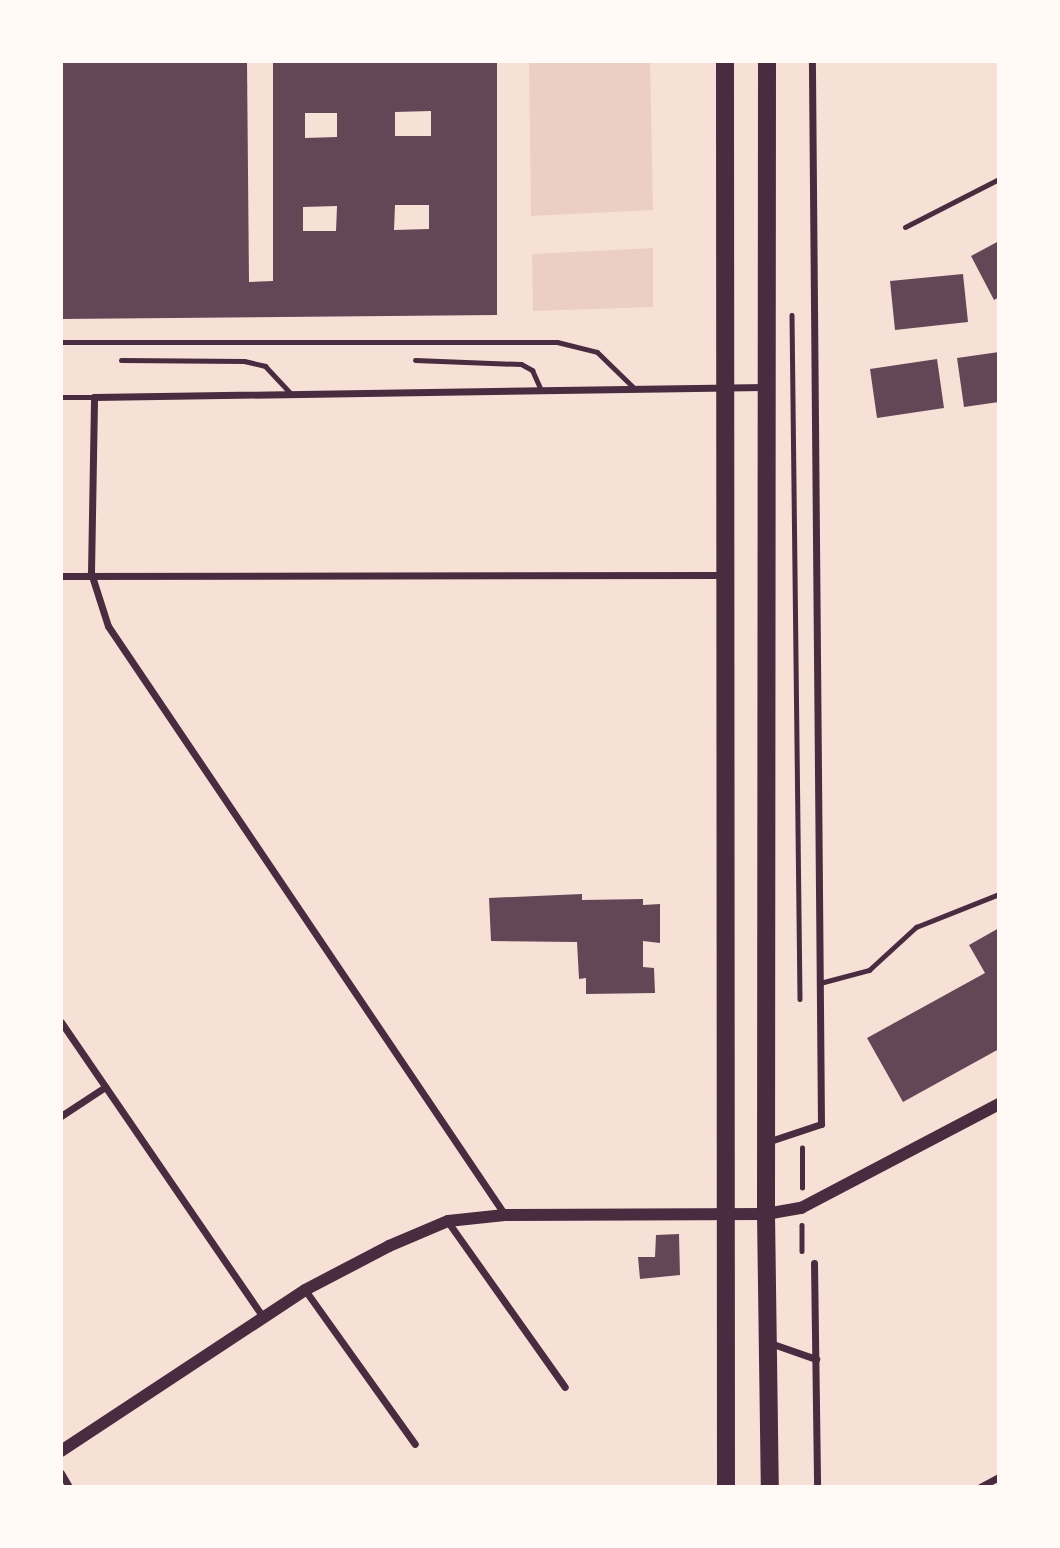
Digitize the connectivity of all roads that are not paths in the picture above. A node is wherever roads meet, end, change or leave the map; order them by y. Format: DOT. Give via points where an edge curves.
graph roads {
  1 [pos="725,61"];
  2 [pos="767,61"];
  3 [pos="803,61"];
  4 [pos="812,63"];
  5 [pos="999,179"];
  6 [pos="905,227"];
  7 [pos="61,342"];
  8 [pos="121,360"];
  9 [pos="415,360"];
  10 [pos="726,387"];
  11 [pos="767,387"];
  12 [pos="635,389"];
  13 [pos="541,390"];
  14 [pos="290,393"];
  15 [pos="61,397"];
  16 [pos="94,397"];
  17 [pos="91,573"];
  18 [pos="728,575"];
  19 [pos="61,576"];
  20 [pos="999,894"];
  21 [pos="820,983"];
  22 [pos="61,1022"];
  23 [pos="106,1087"];
  24 [pos="999,1104"];
  25 [pos="61,1116"];
  26 [pos="767,1142"];
  27 [pos="726,1213"];
  28 [pos="766,1214"];
  29 [pos="505,1215"];
  30 [pos="448,1222"];
  31 [pos="814,1263"];
  32 [pos="305,1290"];
  33 [pos="262,1317"];
  34 [pos="769,1342"];
  35 [pos="816,1359"];
  36 [pos="565,1387"];
  37 [pos="415,1444"];
  38 [pos="61,1451"];
  39 [pos="61,1473"];
  40 [pos="999,1477"];
  41 [pos="69,1487"];
  42 [pos="726,1487"];
  43 [pos="770,1487"];
  44 [pos="817,1487"];
  45 [pos="980,1487"];
  1 -- 10 [label="main road"];
  2 -- 11 [label="main road"];
  3 -- 4 [label="street"];
  4 -- 21 [label="street"];
  5 -- 6 [label="lane"];
  7 -- 12 [label="lane" via="556,342 597,352"];
  8 -- 14 [label="lane" via="244,361 265,366"];
  9 -- 13 [label="lane" via="521,363 532,370"];
  10 -- 11 [label="street"];
  10 -- 12 [label="street"];
  10 -- 18 [label="main road"];
  11 -- 26 [label="main road"];
  12 -- 13 [label="street"];
  13 -- 14 [label="street"];
  14 -- 16 [label="street"];
  15 -- 16 [label="lane"];
  16 -- 17 [label="street"];
  17 -- 18 [label="street"];
  17 -- 19 [label="street"];
  17 -- 29 [label="street" via="108,626"];
  18 -- 27 [label="main road"];
  20 -- 21 [label="lane" via="916,927 869,970"];
  21 -- 26 [label="street" via="821,1124"];
  22 -- 23 [label="street"];
  23 -- 25 [label="street"];
  23 -- 33 [label="street"];
  24 -- 28 [label="street" via="802,1208"];
  26 -- 28 [label="main road"];
  27 -- 28 [label="street"];
  27 -- 29 [label="street"];
  27 -- 42 [label="main road"];
  28 -- 34 [label="main road"];
  29 -- 30 [label="street"];
  30 -- 32 [label="street" via="389,1246"];
  30 -- 36 [label="street"];
  31 -- 35 [label="street"];
  32 -- 33 [label="street"];
  32 -- 37 [label="street"];
  33 -- 38 [label="street"];
  34 -- 35 [label="street"];
  34 -- 43 [label="main road"];
  35 -- 44 [label="street"];
  39 -- 41 [label="street"];
  40 -- 45 [label="street"];
}
